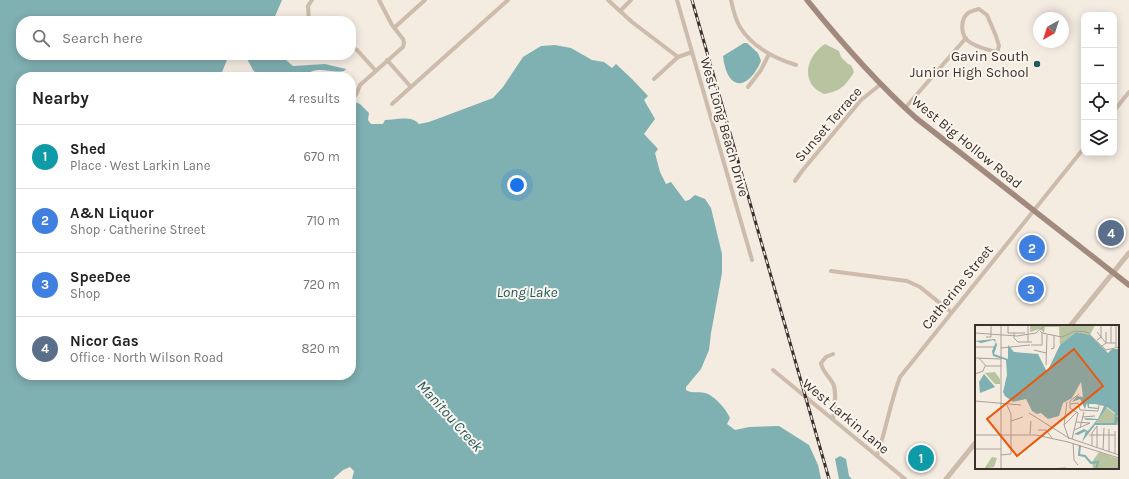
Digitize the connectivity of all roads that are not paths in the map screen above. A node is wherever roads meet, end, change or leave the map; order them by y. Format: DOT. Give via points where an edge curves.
graph roads {
  1 [pos="312,0"];
  2 [pos="379,0"];
  3 [pos="425,0"];
  4 [pos="508,0"];
  5 [pos="608,0"];
  6 [pos="630,0"];
  7 [pos="677,0"];
  8 [pos="731,0"];
  9 [pos="807,0"];
  10 [pos="620,11"];
  11 [pos="309,16"];
  12 [pos="395,28"];
  13 [pos="966,38"];
  14 [pos="356,50"];
  15 [pos="692,52"];
  16 [pos="769,54"];
  17 [pos="678,58"];
  18 [pos="388,60"];
  19 [pos="796,65"];
  20 [pos="376,71"];
  21 [pos="654,79"];
  22 [pos="881,84"];
  23 [pos="411,87"];
  24 [pos="748,87"];
  25 [pos="1129,92"];
  26 [pos="356,95"];
  27 [pos="392,104"];
  28 [pos="1117,107"];
  29 [pos="905,108"];
  30 [pos="1081,152"];
  31 [pos="795,181"];
  32 [pos="1033,210"];
  33 [pos="1129,253"];
  34 [pos="752,260"];
  35 [pos="831,271"];
  36 [pos="1113,273"];
  37 [pos="1129,285"];
  38 [pos="951,312"];
  39 [pos="1071,325"];
  40 [pos="833,354"];
  41 [pos="773,370"];
  42 [pos="832,419"];
  43 [pos="975,443"];
  44 [pos="877,456"];
  45 [pos="905,479"];
  46 [pos="946,479"];
  1 -- 11 [label="street" via="308,6"];
  2 -- 12 [label="street"];
  3 -- 12 [label="street"];
  4 -- 23 [label="street"];
  5 -- 10 [label="street"];
  6 -- 10 [label="street"];
  7 -- 15 [label="street, West Long Beach Drive"];
  8 -- 16 [label="street" via="735,17 742,30"];
  9 -- 22 [label="main road, West Big Hollow Road" via="842,43"];
  10 -- 17 [label="street"];
  12 -- 18 [label="street" via="404,43 403,47"];
  13 -- 13 [label="street" via="962,28 964,20 968,14 979,9 987,16 996,36 999,46 997,52 983,48"];
  13 -- 29 [label="street"];
  14 -- 20 [label="street"];
  15 -- 17 [label="street"];
  15 -- 34 [label="street, West Long Beach Drive"];
  16 -- 19 [label="street"];
  16 -- 24 [label="street"];
  17 -- 21 [label="street"];
  18 -- 20 [label="street"];
  18 -- 23 [label="street"];
  20 -- 26 [label="street" via="360,85"];
  22 -- 29 [label="main road, West Big Hollow Road"];
  22 -- 31 [label="street, Sunset Terrace" via="861,100"];
  23 -- 27 [label="street"];
  25 -- 28 [label="street"];
  29 -- 32 [label="main road, West Big Hollow Road"];
  30 -- 32 [label="street, Catherine Street"];
  32 -- 36 [label="main road, West Big Hollow Road"];
  32 -- 38 [label="street, Catherine Street"];
  33 -- 36 [label="street"];
  35 -- 38 [label="street" via="907,281 920,287"];
  36 -- 37 [label="main road, West Big Hollow Road"];
  36 -- 39 [label="street"];
  38 -- 44 [label="street, Catherine Street" via="900,377"];
  40 -- 42 [label="street" via="821,363 835,389"];
  41 -- 42 [label="street, West Larkin Lane"];
  42 -- 44 [label="street, West Larkin Lane"];
  43 -- 46 [label="street"];
  44 -- 45 [label="street, West Larkin Lane"];
}
